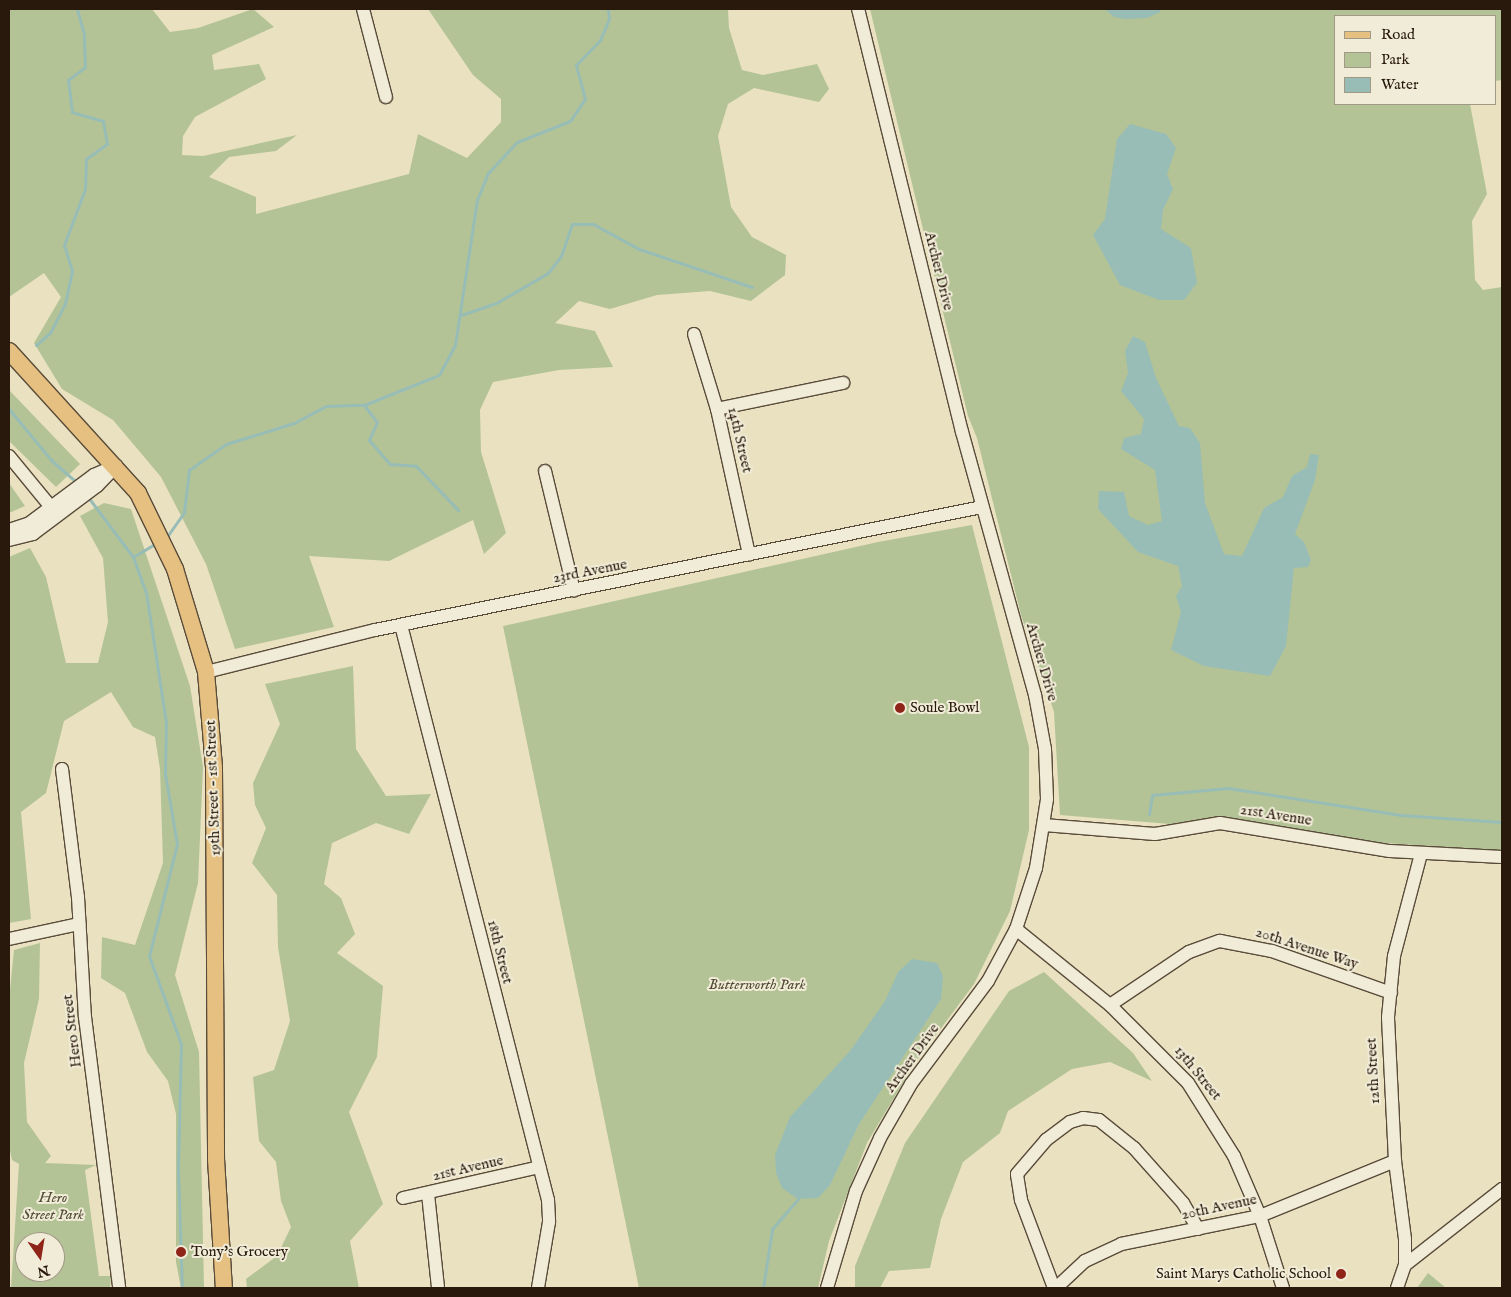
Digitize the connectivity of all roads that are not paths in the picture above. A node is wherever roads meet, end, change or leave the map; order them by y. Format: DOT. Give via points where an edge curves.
graph roads {
  1 [pos="363,9"];
  2 [pos="858,9"];
  3 [pos="386,97"];
  4 [pos="694,334"];
  5 [pos="9,351"];
  6 [pos="843,383"];
  7 [pos="717,409"];
  8 [pos="9,456"];
  9 [pos="116,466"];
  10 [pos="545,471"];
  11 [pos="982,507"];
  12 [pos="54,511"];
  13 [pos="9,530"];
  14 [pos="9,540"];
  15 [pos="749,555"];
  16 [pos="574,591"];
  17 [pos="401,625"];
  18 [pos="206,672"];
  19 [pos="62,769"];
  20 [pos="1044,825"];
  21 [pos="1421,854"];
  22 [pos="1502,856"];
  23 [pos="79,924"];
  24 [pos="1016,929"];
  25 [pos="9,939"];
  26 [pos="1391,993"];
  27 [pos="1110,1005"];
  28 [pos="1395,1161"];
  29 [pos="540,1167"];
  30 [pos="1502,1189"];
  31 [pos="428,1194"];
  32 [pos="403,1198"];
  33 [pos="1260,1216"];
  34 [pos="1198,1229"];
  35 [pos="1405,1265"];
  36 [pos="119,1288"];
  37 [pos="224,1288"];
  38 [pos="438,1288"];
  39 [pos="538,1288"];
  40 [pos="827,1288"];
  41 [pos="1055,1288"];
  42 [pos="1283,1288"];
  43 [pos="1397,1288"];
  1 -- 3 [label="street"];
  2 -- 11 [label="street, Archer Drive"];
  4 -- 7 [label="street, 14th Street"];
  5 -- 9 [label="main road, 19th Street - 1st Street"];
  6 -- 7 [label="street"];
  7 -- 15 [label="street, 14th Street"];
  8 -- 12 [label="street"];
  9 -- 12 [label="street"];
  9 -- 18 [label="main road, 19th Street - 1st Street" via="138,493 162,540"];
  10 -- 16 [label="street"];
  11 -- 15 [label="street, 23rd Avenue"];
  11 -- 20 [label="street, Archer Drive" via="1041,722 1047,778"];
  12 -- 13 [label="street"];
  12 -- 14 [label="street" via="33,534"];
  15 -- 16 [label="street, 23rd Avenue"];
  16 -- 17 [label="street, 23rd Avenue"];
  17 -- 18 [label="street, 23rd Avenue"];
  17 -- 29 [label="street, 18th Street"];
  18 -- 37 [label="main road, 19th Street - 1st Street" via="214,768 216,1159"];
  19 -- 23 [label="street, Hero Street"];
  20 -- 21 [label="street, 21st Avenue" via="1155,834 1220,823"];
  20 -- 24 [label="street, Archer Drive" via="1028,899"];
  21 -- 22 [label="street, 21st Avenue"];
  21 -- 26 [label="street, 12th Street" via="1394,956"];
  23 -- 25 [label="street"];
  23 -- 36 [label="street, Hero Street" via="85,1017"];
  24 -- 27 [label="street, 13th Street"];
  24 -- 40 [label="street, Archer Drive" via="988,981 911,1084 880,1138 841,1234"];
  26 -- 27 [label="street, 20th Avenue Way" via="1272,951 1220,941 1189,952"];
  26 -- 28 [label="street, 12th Street" via="1387,1050"];
  27 -- 33 [label="street, 13th Street" via="1168,1060 1208,1111"];
  28 -- 33 [label="street, 20th Avenue"];
  28 -- 35 [label="street, 12th Street"];
  29 -- 31 [label="street, 21st Avenue"];
  29 -- 39 [label="street, 18th Street" via="549,1214"];
  30 -- 35 [label="street"];
  31 -- 32 [label="street, 21st Avenue"];
  31 -- 38 [label="street"];
  33 -- 34 [label="street, 20th Avenue"];
  33 -- 42 [label="street, 13th Street"];
  34 -- 41 [label="street, 20th Avenue" via="1121,1244 1070,1272"];
  34 -- 41 [label="street" via="1183,1203 1134,1148 1099,1120 1089,1117 1070,1122 1046,1140 1017,1174 1021,1200"];
  35 -- 43 [label="street, 12th Street"];
}
